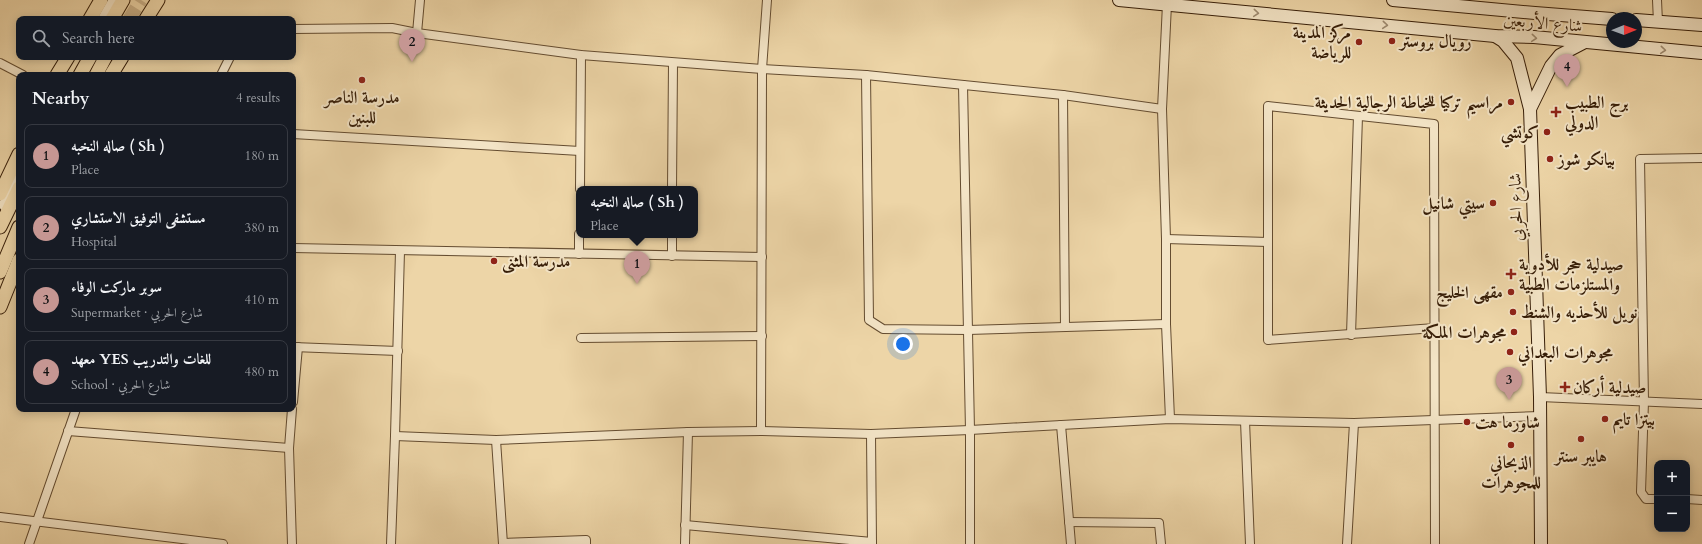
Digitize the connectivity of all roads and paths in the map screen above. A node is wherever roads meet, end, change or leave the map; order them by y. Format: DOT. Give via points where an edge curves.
graph roads {
  1 [pos="101,0"];
  2 [pos="115,0"];
  3 [pos="123,0"];
  4 [pos="158,0"];
  5 [pos="420,0"];
  6 [pos="766,0"];
  7 [pos="1119,0"];
  8 [pos="1393,0"];
  9 [pos="1657,0"];
  10 [pos="1167,4"];
  11 [pos="92,16"];
  12 [pos="106,16"];
  13 [pos="114,16"];
  14 [pos="148,16"];
  15 [pos="1606,19"];
  16 [pos="1642,21"];
  17 [pos="1658,22"];
  18 [pos="1702,25"];
  19 [pos="296,28"];
  20 [pos="416,33"];
  21 [pos="1495,36"];
  22 [pos="1583,43"];
  23 [pos="1702,53"];
  24 [pos="581,55"];
  25 [pos="66,60"];
  26 [pos="81,60"];
  27 [pos="88,60"];
  28 [pos="104,60"];
  29 [pos="120,60"];
  30 [pos="228,60"];
  31 [pos="0,63"];
  32 [pos="674,63"];
  33 [pos="762,69"];
  34 [pos="17,72"];
  35 [pos="59,72"];
  36 [pos="75,72"];
  37 [pos="82,72"];
  38 [pos="98,72"];
  39 [pos="113,72"];
  40 [pos="222,72"];
  41 [pos="866,75"];
  42 [pos="963,85"];
  43 [pos="1063,95"];
  44 [pos="1162,109"];
  45 [pos="1530,109"];
  46 [pos="1358,116"];
  47 [pos="296,134"];
  48 [pos="580,151"];
  49 [pos="1702,158"];
  50 [pos="16,160"];
  51 [pos="16,179"];
  52 [pos="580,186"];
  53 [pos="672,186"];
  54 [pos="0,194"];
  55 [pos="16,194"];
  56 [pos="0,222"];
  57 [pos="0,227"];
  58 [pos="16,234"];
  59 [pos="579,238"];
  60 [pos="672,238"];
  61 [pos="1166,239"];
  62 [pos="1268,242"];
  63 [pos="296,248"];
  64 [pos="400,251"];
  65 [pos="579,254"];
  66 [pos="672,256"];
  67 [pos="762,257"];
  68 [pos="16,267"];
  69 [pos="0,272"];
  70 [pos="0,307"];
  71 [pos="1166,324"];
  72 [pos="1065,327"];
  73 [pos="1435,328"];
  74 [pos="968,330"];
  75 [pos="1351,334"];
  76 [pos="762,336"];
  77 [pos="582,338"];
  78 [pos="296,347"];
  79 [pos="398,351"];
  80 [pos="1540,396"];
  81 [pos="1644,401"];
  82 [pos="1702,404"];
  83 [pos="75,412"];
  84 [pos="292,412"];
  85 [pos="1540,416"];
  86 [pos="1170,419"];
  87 [pos="1435,420"];
  88 [pos="1245,421"];
  89 [pos="1354,423"];
  90 [pos="1061,425"];
  91 [pos="970,430"];
  92 [pos="68,431"];
  93 [pos="761,431"];
  94 [pos="688,432"];
  95 [pos="871,434"];
  96 [pos="396,436"];
  97 [pos="496,440"];
  98 [pos="289,448"];
  99 [pos="1654,499"];
  100 [pos="1690,500"];
  101 [pos="1702,500"];
  102 [pos="0,517"];
  103 [pos="1069,522"];
  104 [pos="38,523"];
  105 [pos="685,525"];
  106 [pos="503,543"];
  107 [pos="872,543"];
  108 [pos="30,544"];
  109 [pos="222,544"];
  110 [pos="292,544"];
  111 [pos="390,544"];
  112 [pos="586,544"];
  113 [pos="685,544"];
  114 [pos="970,544"];
  115 [pos="1070,544"];
  116 [pos="1161,544"];
  117 [pos="1250,544"];
  118 [pos="1347,544"];
  119 [pos="1435,544"];
  120 [pos="1541,544"];
  1 -- 11 [label="main road"];
  2 -- 12 [label="main road"];
  3 -- 13 [label="main road"];
  4 -- 14 [label="main road"];
  5 -- 20 [label="street"];
  6 -- 33 [label="street"];
  7 -- 10 [label="main road, شارع الأربعين"];
  8 -- 15 [label="main road, شارع الأربعين"];
  9 -- 17 [label="street"];
  10 -- 21 [label="main road, شارع الأربعين, one-way"];
  10 -- 44 [label="street"];
  16 -- 17 [label="main road"];
  17 -- 18 [label="main road"];
  19 -- 20 [label="street" via="392,28"];
  20 -- 24 [label="street"];
  21 -- 22 [label="main road, شارع الأربعين, one-way" via="1534,37"];
  21 -- 45 [label="main road, شارع الحربي" via="1503,41 1517,58"];
  22 -- 23 [label="main road, شارع الأربعين, one-way"];
  22 -- 45 [label="main road" via="1560,55 1551,66"];
  24 -- 32 [label="street"];
  24 -- 48 [label="street"];
  25 -- 35 [label="main road"];
  26 -- 36 [label="main road"];
  27 -- 37 [label="main road"];
  28 -- 38 [label="main road"];
  29 -- 39 [label="main road"];
  30 -- 40 [label="street"];
  31 -- 34 [label="street"];
  32 -- 33 [label="street"];
  32 -- 53 [label="street"];
  33 -- 41 [label="street"];
  33 -- 67 [label="street"];
  41 -- 42 [label="street"];
  41 -- 74 [label="street" via="869,320 883,329"];
  42 -- 43 [label="street"];
  42 -- 74 [label="street"];
  43 -- 44 [label="street"];
  43 -- 72 [label="street"];
  44 -- 61 [label="street"];
  45 -- 80 [label="main road, شارع الحربي"];
  46 -- 62 [label="street" via="1268,106"];
  46 -- 73 [label="street" via="1434,124"];
  46 -- 75 [label="street"];
  47 -- 48 [label="street"];
  48 -- 52 [label="street"];
  49 -- 81 [label="street" via="1640,159"];
  50 -- 54 [label="main road"];
  51 -- 56 [label="main road"];
  55 -- 57 [label="main road"];
  58 -- 69 [label="main road"];
  59 -- 65 [label="street"];
  60 -- 66 [label="street"];
  61 -- 62 [label="street"];
  61 -- 71 [label="street"];
  62 -- 75 [label="street" via="1268,340"];
  63 -- 64 [label="street"];
  64 -- 65 [label="street"];
  64 -- 79 [label="street"];
  65 -- 66 [label="street"];
  66 -- 67 [label="street"];
  67 -- 76 [label="street"];
  68 -- 70 [label="main road"];
  71 -- 72 [label="street"];
  71 -- 86 [label="street"];
  72 -- 74 [label="street"];
  73 -- 75 [label="street"];
  73 -- 87 [label="street"];
  74 -- 91 [label="street"];
  76 -- 77 [label="street"];
  76 -- 93 [label="street"];
  78 -- 79 [label="street"];
  79 -- 96 [label="street"];
  80 -- 81 [label="street"];
  80 -- 85 [label="main road, شارع الحربي"];
  81 -- 82 [label="street"];
  81 -- 99 [label="street" via="1642,492 1646,499"];
  83 -- 92 [label="street"];
  84 -- 98 [label="street"];
  85 -- 87 [label="street"];
  85 -- 120 [label="main road, شارع الحربي"];
  86 -- 88 [label="street"];
  86 -- 90 [label="street"];
  87 -- 89 [label="street"];
  87 -- 119 [label="street"];
  88 -- 89 [label="street"];
  88 -- 117 [label="street"];
  89 -- 118 [label="street"];
  90 -- 91 [label="street"];
  90 -- 103 [label="street"];
  91 -- 95 [label="street"];
  91 -- 114 [label="street"];
  92 -- 98 [label="street"];
  92 -- 104 [label="street"];
  93 -- 94 [label="street"];
  93 -- 95 [label="street"];
  94 -- 97 [label="street"];
  94 -- 105 [label="street"];
  95 -- 107 [label="street"];
  96 -- 97 [label="street"];
  96 -- 111 [label="street"];
  97 -- 106 [label="street"];
  98 -- 110 [label="street"];
  100 -- 101 [label="street"];
  102 -- 104 [label="street"];
  103 -- 115 [label="street"];
  103 -- 116 [label="street" via="1159,523"];
  104 -- 108 [label="street"];
  104 -- 109 [label="street"];
  105 -- 107 [label="street"];
  105 -- 113 [label="street"];
  106 -- 112 [label="street" via="586,540"];
}
